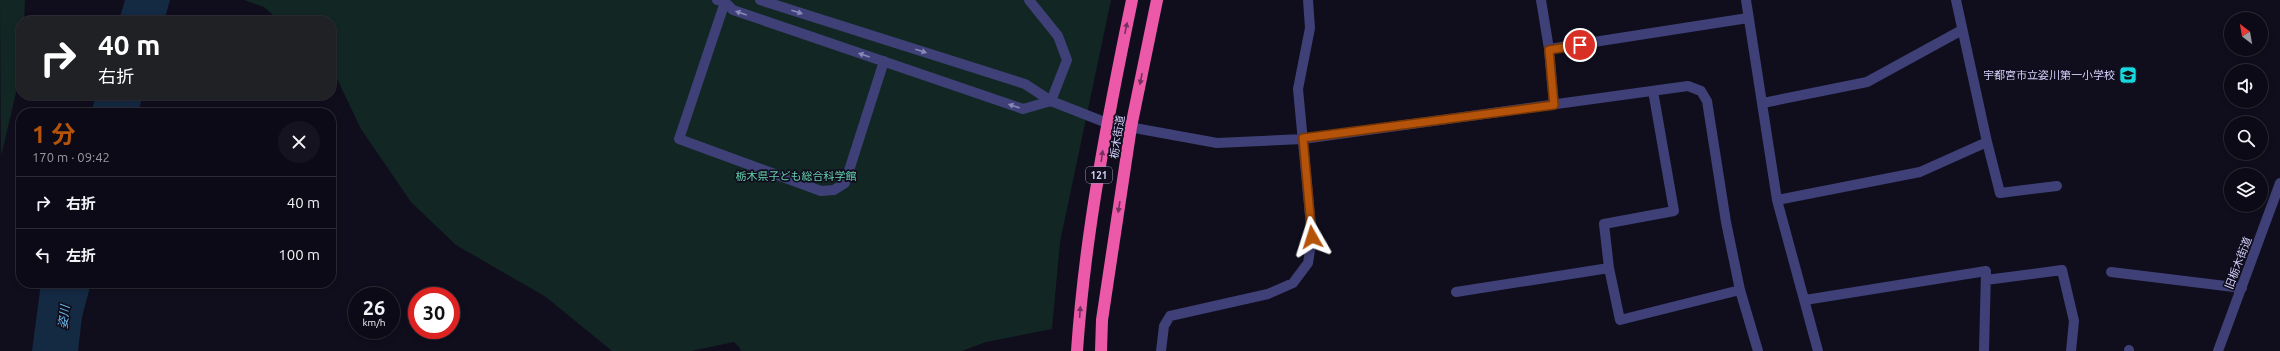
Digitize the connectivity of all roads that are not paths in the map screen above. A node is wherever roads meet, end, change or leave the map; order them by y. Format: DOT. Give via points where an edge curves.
graph roads {
  1 [pos="760,0"];
  2 [pos="1029,0"];
  3 [pos="1132,0"];
  4 [pos="1157,0"];
  5 [pos="1308,0"];
  6 [pos="1541,0"];
  7 [pos="1746,0"];
  8 [pos="1956,0"];
  9 [pos="721,1"];
  10 [pos="1748,18"];
  11 [pos="1962,30"];
  12 [pos="1549,50"];
  13 [pos="884,61"];
  14 [pos="1653,91"];
  15 [pos="1051,101"];
  16 [pos="1763,103"];
  17 [pos="1554,105"];
  18 [pos="1107,122"];
  19 [pos="1131,127"];
  20 [pos="1303,138"];
  21 [pos="1987,142"];
  22 [pos="2280,183"];
  23 [pos="2057,186"];
  24 [pos="1777,200"];
  25 [pos="1609,268"];
  26 [pos="2111,272"];
  27 [pos="1986,280"];
  28 [pos="2242,288"];
  29 [pos="1740,290"];
  30 [pos="1456,292"];
  31 [pos="1804,300"];
  32 [pos="1077,351"];
  33 [pos="1101,351"];
  34 [pos="1160,351"];
  35 [pos="1758,351"];
  36 [pos="1818,351"];
  37 [pos="1984,351"];
  38 [pos="2071,351"];
  39 [pos="2218,351"];
  1 -- 15 [label="street, one-way" via="1025,84"];
  2 -- 15 [label="street" via="1058,36 1067,60"];
  18 -- 3 [label="highway, 栃木街道 / 121, one-way"];
  4 -- 19 [label="highway, 栃木街道 / 121, one-way"];
  5 -- 20 [label="street" via="1310,28 1298,89"];
  6 -- 12 [label="street"];
  7 -- 10 [label="street"];
  8 -- 11 [label="street"];
  13 -- 9 [label="street, one-way" via="733,10"];
  9 -- 13 [label="street" via="678,139 821,191 834,190 845,183"];
  10 -- 12 [label="street"];
  10 -- 16 [label="street"];
  11 -- 16 [label="street" via="1867,82"];
  11 -- 21 [label="street"];
  12 -- 17 [label="street"];
  15 -- 13 [label="street, one-way" via="1023,109"];
  14 -- 17 [label="street"];
  14 -- 25 [label="street" via="1674,211 1604,224"];
  14 -- 29 [label="street" via="1688,86 1701,91 1708,101 1726,222"];
  15 -- 18 [label="street"];
  16 -- 24 [label="street"];
  17 -- 20 [label="street"];
  18 -- 19 [label="street"];
  32 -- 18 [label="highway, 栃木街道 / 121, one-way" via="1080,305"];
  19 -- 20 [label="street" via="1217,143"];
  19 -- 33 [label="highway, 栃木街道 / 121, one-way" via="1102,320"];
  20 -- 34 [label="street" via="1312,237 1308,263 1293,283 1268,294 1170,316 1164,326"];
  21 -- 23 [label="street" via="2000,193"];
  21 -- 24 [label="street" via="1920,172"];
  22 -- 28 [label="street, 旧栃木街道"];
  24 -- 31 [label="street"];
  25 -- 29 [label="street" via="1620,320"];
  25 -- 30 [label="street"];
  26 -- 28 [label="street"];
  27 -- 31 [label="street" via="1986,271"];
  27 -- 37 [label="street"];
  27 -- 38 [label="street" via="2062,270 2074,321"];
  28 -- 39 [label="street, 旧栃木街道"];
  29 -- 35 [label="street"];
  31 -- 36 [label="street"];
}
